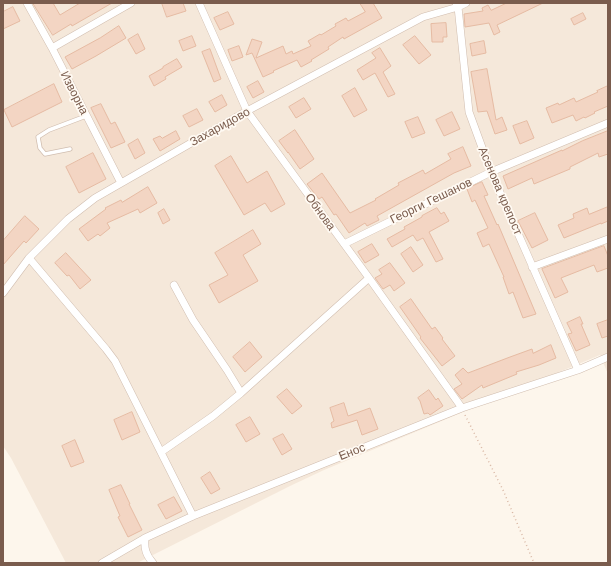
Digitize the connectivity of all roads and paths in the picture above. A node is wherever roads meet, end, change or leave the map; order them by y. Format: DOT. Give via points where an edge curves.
graph roads {
  1 [pos="27,3"];
  2 [pos="131,3"];
  3 [pos="199,3"];
  4 [pos="466,3"];
  5 [pos="457,5"];
  6 [pos="52,48"];
  7 [pos="247,111"];
  8 [pos="86,116"];
  9 [pos="608,123"];
  10 [pos="70,149"];
  11 [pos="490,172"];
  12 [pos="121,183"];
  13 [pos="608,239"];
  14 [pos="344,244"];
  15 [pos="29,258"];
  16 [pos="532,267"];
  17 [pos="369,278"];
  18 [pos="174,285"];
  19 [pos="3,293"];
  20 [pos="608,357"];
  21 [pos="578,370"];
  22 [pos="241,393"];
  23 [pos="462,408"];
  24 [pos="161,452"];
  25 [pos="193,516"];
  26 [pos="145,538"];
  27 [pos="102,563"];
  28 [pos="153,563"];
  29 [pos="534,563"];
  1 -- 6 [label="street, Изворна"];
  2 -- 6 [label="street"];
  3 -- 7 [label="street, Обнова"];
  4 -- 5 [label="street, Захаридово"];
  5 -- 7 [label="street, Захаридово" via="423,17"];
  5 -- 11 [label="street, Асенова крепост" via="469,112"];
  6 -- 8 [label="street, Изворна"];
  7 -- 12 [label="street, Захаридово"];
  7 -- 14 [label="street, Обнова"];
  8 -- 10 [label="lane" via="49,130 38,137 40,148 45,154"];
  8 -- 12 [label="street, Изворна"];
  9 -- 11 [label="street, Георги Гешанов"];
  11 -- 14 [label="street, Георги Гешанов"];
  11 -- 16 [label="street, Асенова крепост"];
  12 -- 15 [label="street, Захаридово" via="95,198 68,219"];
  13 -- 16 [label="street"];
  14 -- 17 [label="street, Обнова"];
  15 -- 19 [label="street, Захаридово"];
  15 -- 24 [label="street" via="106,349"];
  16 -- 21 [label="street, Асенова крепост"];
  17 -- 22 [label="street"];
  17 -- 23 [label="street, Обнова"];
  18 -- 22 [label="street" via="193,320"];
  20 -- 21 [label="street, Енос"];
  21 -- 23 [label="street, Енос"];
  22 -- 24 [label="street"];
  23 -- 25 [label="street, Енос"];
  23 -- 29 [label="path" via="503,490"];
  24 -- 25 [label="street"];
  25 -- 26 [label="street, Енос"];
  26 -- 27 [label="street, Енос"];
  26 -- 28 [label="street" via="146,554"];
}
